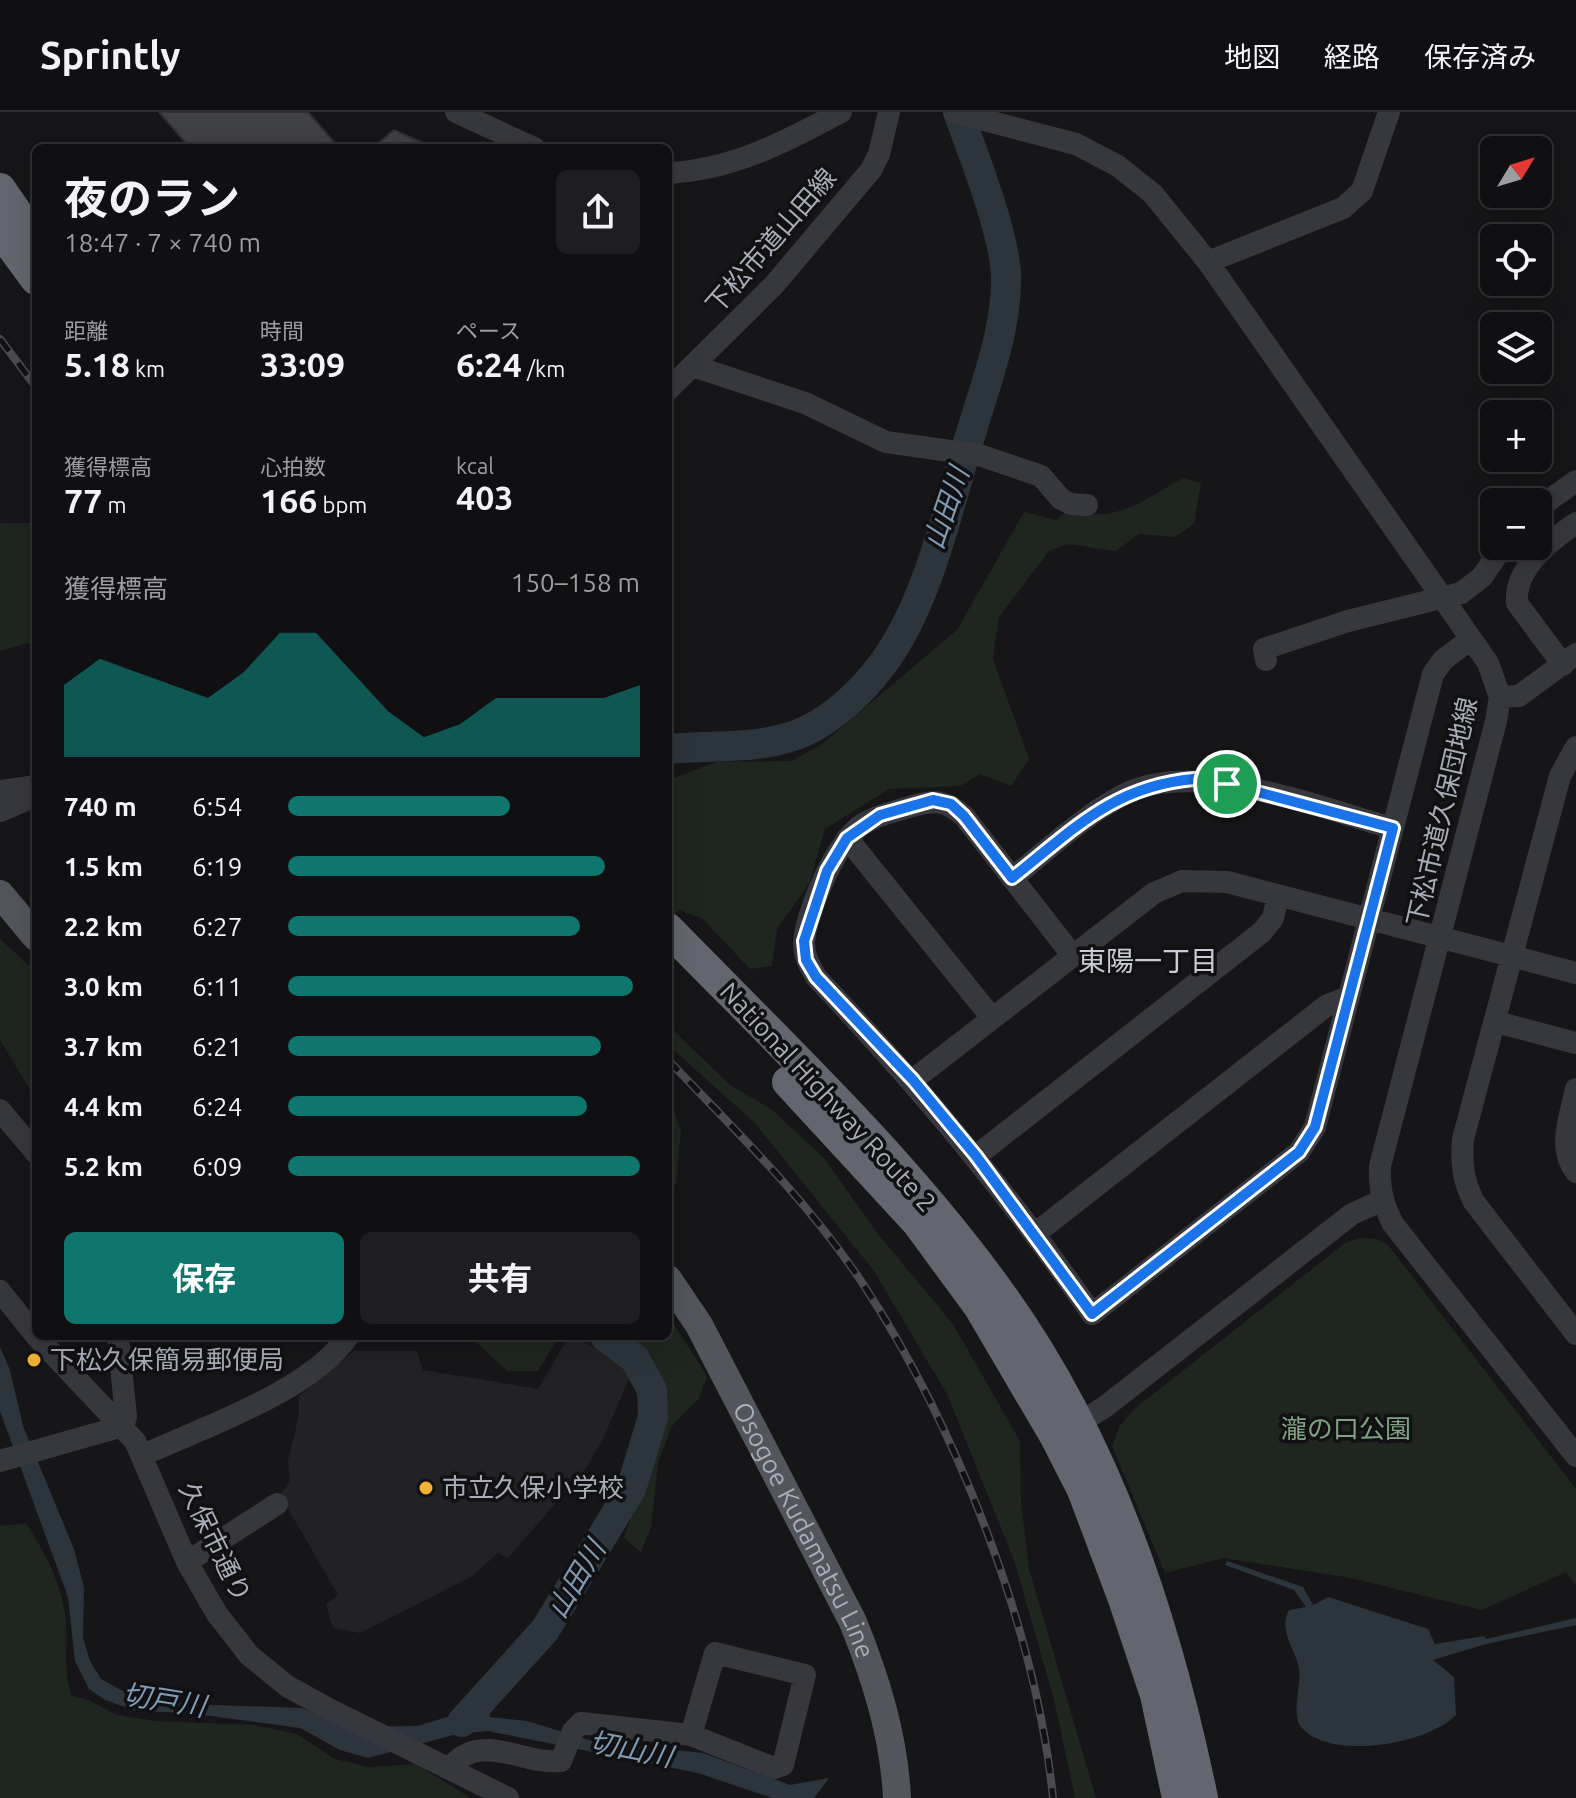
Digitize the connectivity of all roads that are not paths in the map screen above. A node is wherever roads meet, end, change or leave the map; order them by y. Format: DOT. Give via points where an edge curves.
graph roads {
  1 [pos="456,112"];
  2 [pos="841,112"];
  3 [pos="889,112"];
  4 [pos="954,112"];
  5 [pos="1389,112"];
  6 [pos="525,144"];
  7 [pos="672,172"];
  8 [pos="0,189"];
  9 [pos="0,230"];
  10 [pos="32,235"];
  11 [pos="1208,262"];
  12 [pos="32,274"];
  13 [pos="693,366"];
  14 [pos="672,386"];
  15 [pos="1576,481"];
  16 [pos="1552,498"];
  17 [pos="1087,505"];
  18 [pos="1576,523"];
  19 [pos="1494,560"];
  20 [pos="1444,600"];
  21 [pos="1471,639"];
  22 [pos="1569,659"];
  23 [pos="1266,660"];
  24 [pos="1500,697"];
  25 [pos="1576,747"];
  26 [pos="32,787"];
  27 [pos="0,791"];
  28 [pos="32,798"];
  29 [pos="0,811"];
  30 [pos="1393,828"];
  31 [pos="847,838"];
  32 [pos="1012,878"];
  33 [pos="0,894"];
  34 [pos="1278,895"];
  35 [pos="1371,919"];
  36 [pos="32,932"];
  37 [pos="1441,937"];
  38 [pos="672,943"];
  39 [pos="1073,956"];
  40 [pos="1511,956"];
  41 [pos="1576,973"];
  42 [pos="1348,997"];
  43 [pos="992,1018"];
  44 [pos="1496,1022"];
  45 [pos="1576,1043"];
  46 [pos="913,1080"];
  47 [pos="1576,1089"];
  48 [pos="0,1110"];
  49 [pos="32,1148"];
  50 [pos="976,1156"];
  51 [pos="1576,1172"];
  52 [pos="1381,1201"];
  53 [pos="1036,1233"];
  54 [pos="672,1285"];
  55 [pos="0,1291"];
  56 [pos="32,1331"];
  57 [pos="1576,1334"];
  58 [pos="40,1340"];
  59 [pos="118,1340"];
  60 [pos="344,1340"];
  61 [pos="123,1426"];
  62 [pos="1066,1431"];
  63 [pos="143,1455"];
  64 [pos="1576,1456"];
  65 [pos="4,1459"];
  66 [pos="277,1504"];
  67 [pos="187,1562"];
  68 [pos="691,1735"];
  69 [pos="450,1768"];
  70 [pos="508,1798"];
  71 [pos="897,1798"];
  72 [pos="1178,1798"];
  73 [pos="1202,1798"];
  1 -- 6 [label="street"];
  2 -- 7 [label="street" via="768,150 726,165"];
  3 -- 13 [label="street, 下松市道山田線" via="871,170 774,285"];
  4 -- 11 [label="street, 下松市道久保団地線" via="1076,144 1118,166 1153,194"];
  5 -- 11 [label="street" via="1362,191 1343,208"];
  8 -- 10 [label="highway"];
  9 -- 12 [label="highway"];
  11 -- 20 [label="street, 下松市道久保団地線"];
  13 -- 14 [label="street, 下松市道山田線"];
  13 -- 17 [label="street" via="805,403 886,442 968,453 1041,476 1061,499"];
  15 -- 16 [label="street"];
  18 -- 22 [label="street" via="1538,552 1516,592 1517,603"];
  19 -- 20 [label="street" via="1482,577"];
  20 -- 21 [label="street, 下松市道久保団地線"];
  20 -- 23 [label="street" via="1420,601 1264,649"];
  21 -- 24 [label="street, 下松市道久保団地線" via="1488,663"];
  21 -- 30 [label="street" via="1433,674"];
  22 -- 24 [label="street" via="1519,696"];
  24 -- 37 [label="street, 下松市道久保団地線"];
  25 -- 40 [label="street" via="1560,776"];
  26 -- 27 [label="street"];
  28 -- 29 [label="street"];
  30 -- 32 [label="street" via="1227,784 1194,779 1160,782 1102,808"];
  30 -- 35 [label="street"];
  31 -- 32 [label="street" via="880,815 933,800 951,804"];
  31 -- 43 [label="street"];
  31 -- 46 [label="street" via="827,871 804,941 806,960"];
  32 -- 39 [label="street"];
  33 -- 36 [label="main road"];
  34 -- 35 [label="street"];
  34 -- 39 [label="street" via="1206,879 1182,881 1154,893"];
  34 -- 50 [label="street" via="1273,918 1262,932"];
  35 -- 37 [label="street"];
  35 -- 42 [label="street"];
  37 -- 40 [label="street"];
  37 -- 52 [label="street, 下松市道久保団地線" via="1380,1166"];
  38 -- 62 [label="highway, National Highway Route 2" via="918,1223"];
  39 -- 43 [label="street"];
  40 -- 41 [label="street"];
  40 -- 44 [label="street"];
  42 -- 53 [label="street" via="1326,1006"];
  42 -- 53 [label="street" via="1315,1127 1299,1152 1092,1314"];
  43 -- 46 [label="street"];
  44 -- 45 [label="street"];
  44 -- 57 [label="street" via="1463,1139 1464,1183"];
  46 -- 50 [label="street"];
  47 -- 51 [label="street" via="1565,1140 1568,1162"];
  48 -- 49 [label="street"];
  50 -- 53 [label="street"];
  52 -- 62 [label="street" via="1352,1214"];
  52 -- 64 [label="street" via="1393,1224"];
  54 -- 71 [label="main road, Osogoe Kudamatsu Line" via="699,1325 853,1622 891,1739"];
  55 -- 56 [label="street, 久保市通り"];
  58 -- 61 [label="street, 久保市通り"];
  59 -- 61 [label="street"];
  60 -- 63 [label="street" via="326,1361 286,1389"];
  61 -- 63 [label="street, 久保市通り"];
  61 -- 65 [label="street"];
  62 -- 72 [label="highway, National Highway Route 2" via="1156,1695"];
  62 -- 73 [label="highway, National Highway Route 2" via="1105,1478 1149,1590 1179,1687"];
  63 -- 67 [label="street, 久保市通り"];
  66 -- 67 [label="street"];
  67 -- 69 [label="street, 久保市通り" via="249,1655 287,1686"];
  68 -- 68 [label="street" via="715,1653 805,1675 783,1765 774,1768"];
  68 -- 69 [label="street" via="581,1723 561,1761 540,1763 489,1748 472,1750"];
  69 -- 70 [label="street, 久保市通り"];
}
